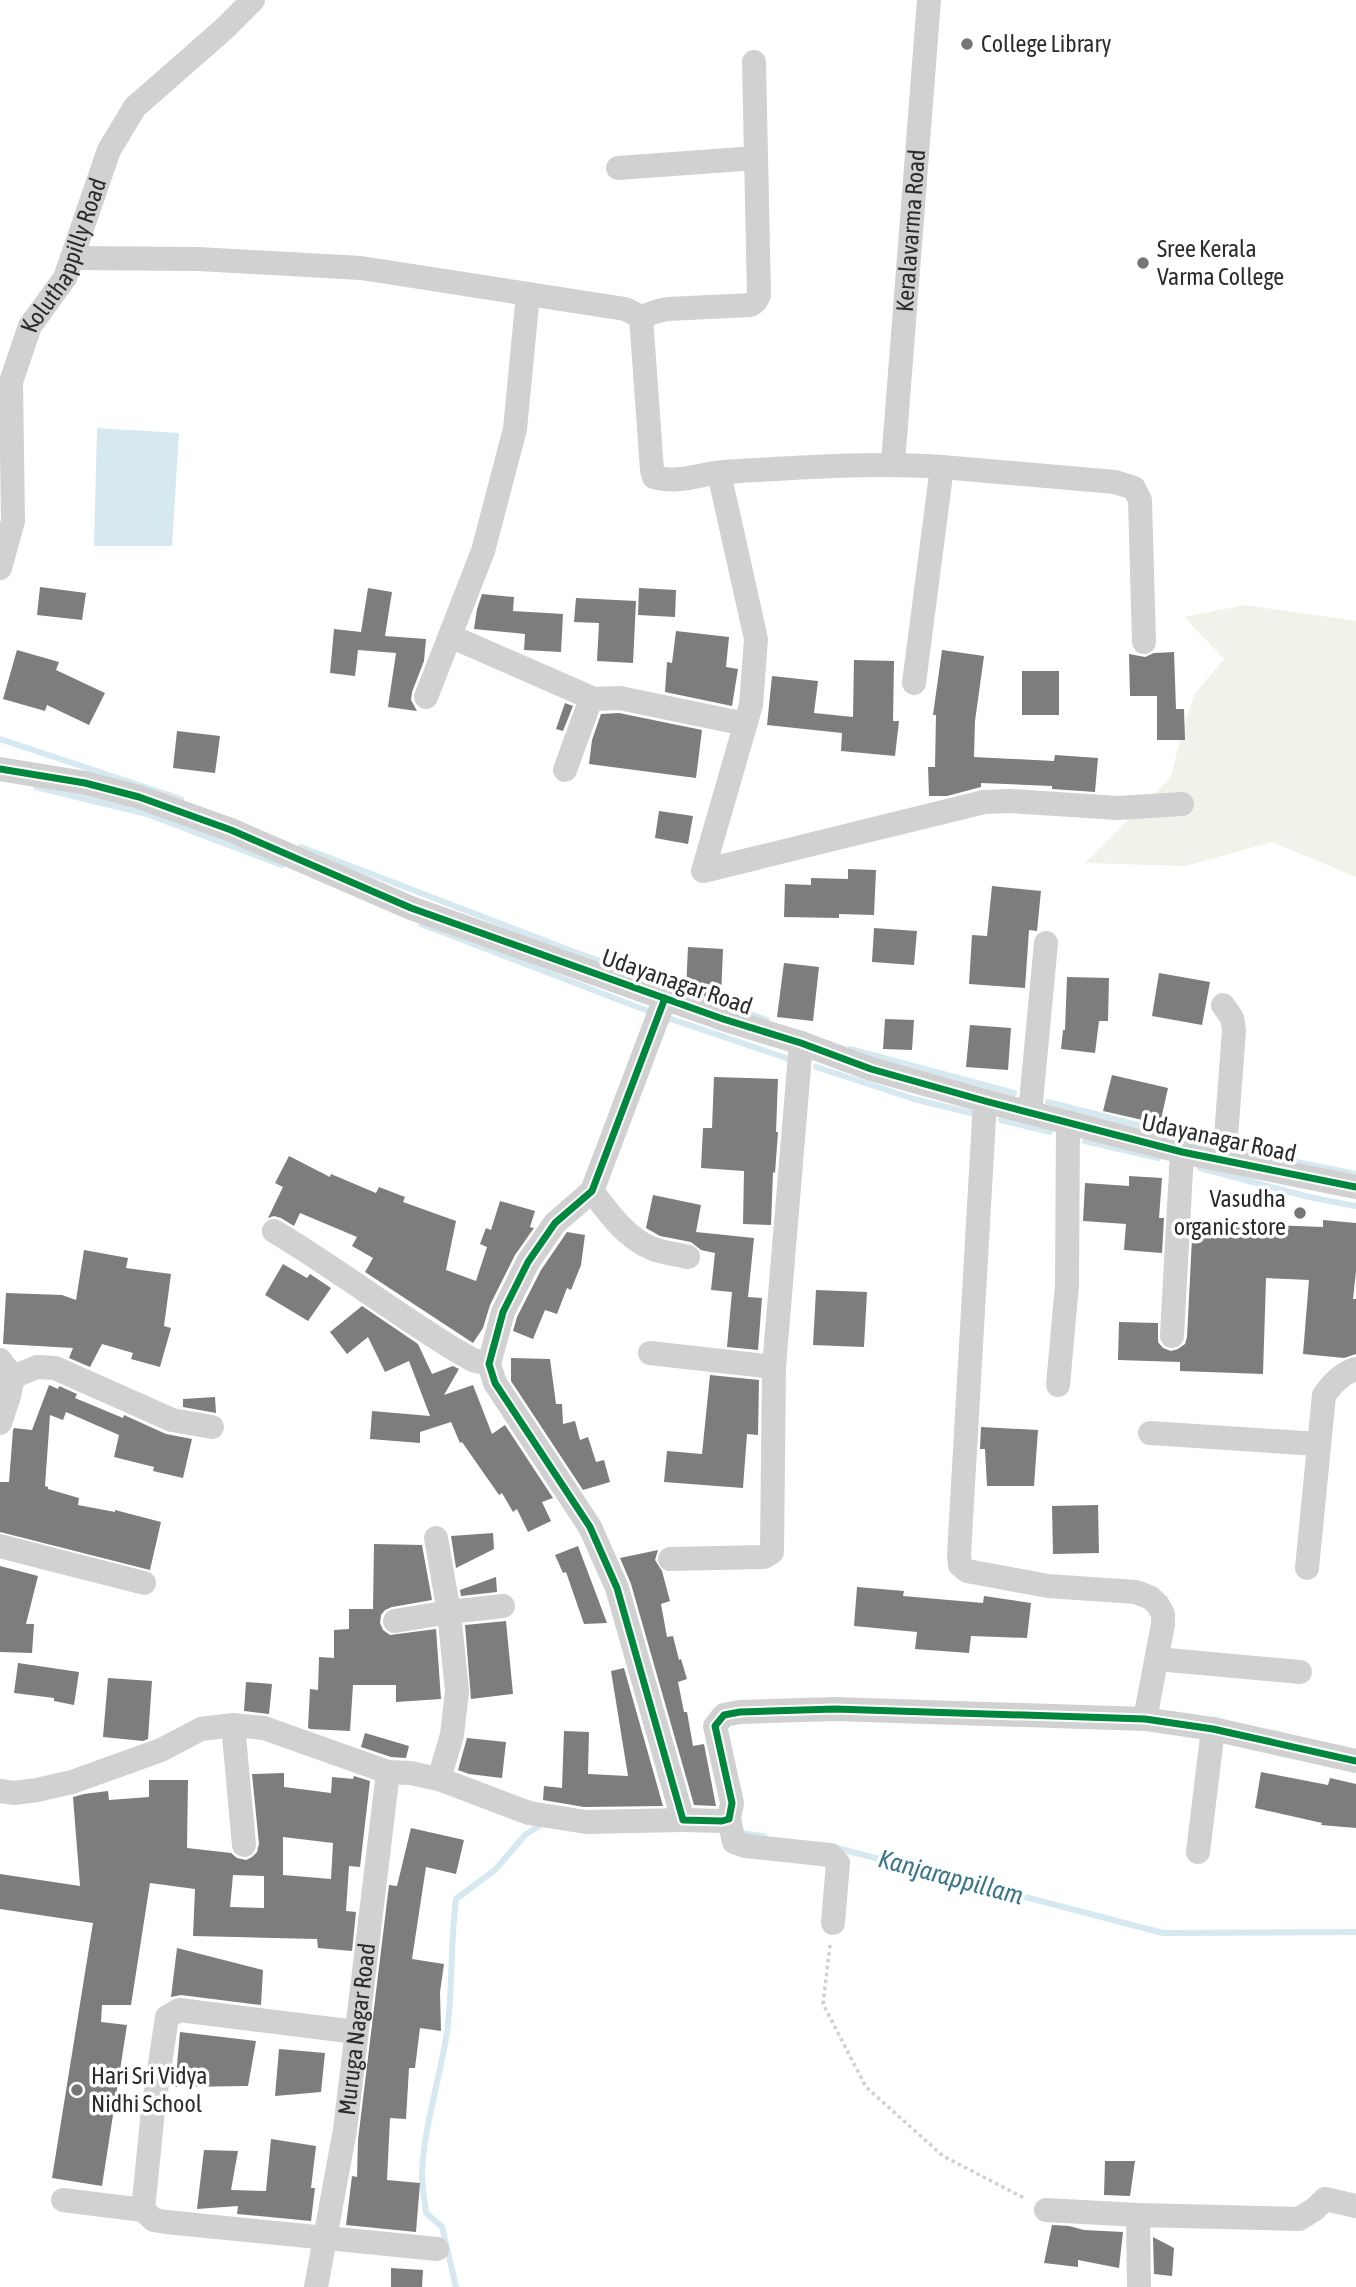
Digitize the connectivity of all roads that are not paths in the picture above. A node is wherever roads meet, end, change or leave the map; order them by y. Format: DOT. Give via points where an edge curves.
graph roads {
  1 [pos="253,0"];
  2 [pos="929,0"];
  3 [pos="754,62"];
  4 [pos="756,158"];
  5 [pos="618,168"];
  6 [pos="72,258"];
  7 [pos="528,294"];
  8 [pos="641,317"];
  9 [pos="893,464"];
  10 [pos="942,467"];
  11 [pos="719,472"];
  12 [pos="7,500"];
  13 [pos="0,568"];
  14 [pos="450,636"];
  15 [pos="1144,642"];
  16 [pos="914,683"];
  17 [pos="426,697"];
  18 [pos="594,699"];
  19 [pos="745,724"];
  20 [pos="0,769"];
  21 [pos="565,770"];
  22 [pos="1182,804"];
  23 [pos="1046,943"];
  24 [pos="665,998"];
  25 [pos="1223,1005"];
  26 [pos="801,1043"];
  27 [pos="985,1101"];
  28 [pos="1030,1113"];
  29 [pos="1068,1122"];
  30 [pos="1182,1152"];
  31 [pos="1222,1160"];
  32 [pos="1356,1188"];
  33 [pos="592,1191"];
  34 [pos="274,1231"];
  35 [pos="688,1257"];
  36 [pos="1172,1336"];
  37 [pos="650,1353"];
  38 [pos="489,1364"];
  39 [pos="774,1367"];
  40 [pos="6,1368"];
  41 [pos="1356,1369"];
  42 [pos="1058,1384"];
  43 [pos="0,1423"];
  44 [pos="212,1427"];
  45 [pos="1150,1433"];
  46 [pos="1318,1444"];
  47 [pos="436,1538"];
  48 [pos="0,1546"];
  49 [pos="670,1559"];
  50 [pos="1307,1568"];
  51 [pos="144,1583"];
  52 [pos="503,1606"];
  53 [pos="449,1612"];
  54 [pos="395,1621"];
  55 [pos="1157,1659"];
  56 [pos="1300,1672"];
  57 [pos="1145,1719"];
  58 [pos="233,1725"];
  59 [pos="1213,1729"];
  60 [pos="1356,1761"];
  61 [pos="388,1772"];
  62 [pos="439,1779"];
  63 [pos="0,1791"];
  64 [pos="683,1820"];
  65 [pos="731,1829"];
  66 [pos="244,1845"];
  67 [pos="1198,1852"];
  68 [pos="833,1923"];
  69 [pos="356,2032"];
  70 [pos="63,2200"];
  71 [pos="1356,2206"];
  72 [pos="143,2210"];
  73 [pos="1046,2210"];
  74 [pos="1138,2215"];
  75 [pos="325,2239"];
  76 [pos="437,2249"];
  77 [pos="316,2287"];
  78 [pos="1139,2287"];
  1 -- 6 [label="street, Koluthappilly Road" via="135,107 108,150"];
  2 -- 9 [label="street, Keralavarma Road"];
  3 -- 4 [label="street"];
  4 -- 5 [label="street"];
  4 -- 8 [label="street" via="756,301 658,311"];
  6 -- 7 [label="street" via="362,268"];
  6 -- 12 [label="street, Koluthappilly Road" via="65,278 30,326 11,382"];
  7 -- 8 [label="street" via="625,309"];
  7 -- 14 [label="street" via="515,429 483,551"];
  8 -- 11 [label="street" via="654,477 670,480"];
  9 -- 10 [label="street"];
  9 -- 11 [label="street"];
  10 -- 15 [label="street" via="1115,482 1134,488 1140,500"];
  10 -- 16 [label="street"];
  11 -- 19 [label="street" via="756,639 751,705"];
  12 -- 13 [label="street, Koluthappilly Road" via="13,521"];
  14 -- 17 [label="street"];
  14 -- 18 [label="street"];
  18 -- 19 [label="street" via="620,698"];
  18 -- 21 [label="street"];
  19 -- 22 [label="street" via="703,871 984,802 1118,808"];
  20 -- 24 [label="street, Udayanagar Road" via="139,797 232,830 411,908"];
  23 -- 28 [label="street"];
  24 -- 26 [label="street, Udayanagar Road"];
  24 -- 33 [label="street"];
  25 -- 31 [label="street" via="1234,1030"];
  26 -- 27 [label="street, Udayanagar Road" via="871,1069"];
  26 -- 39 [label="street"];
  27 -- 28 [label="street, Udayanagar Road"];
  27 -- 55 [label="street" via="960,1565 967,1571 1036,1584 1136,1592 1151,1598 1163,1614"];
  28 -- 29 [label="street, Udayanagar Road"];
  29 -- 30 [label="street, Udayanagar Road"];
  29 -- 42 [label="street" via="1067,1285"];
  30 -- 31 [label="street, Udayanagar Road"];
  30 -- 36 [label="street"];
  31 -- 32 [label="street, Udayanagar Road"];
  33 -- 35 [label="street" via="639,1242"];
  33 -- 38 [label="street" via="555,1223 528,1262 503,1312"];
  34 -- 38 [label="street" via="447,1345"];
  37 -- 39 [label="street"];
  38 -- 64 [label="street" via="495,1383 590,1527 611,1576"];
  39 -- 49 [label="street" via="772,1552 764,1557"];
  40 -- 43 [label="street" via="9,1396"];
  40 -- 44 [label="street" via="55,1368 172,1420"];
  41 -- 46 [label="street" via="1334,1381 1324,1395"];
  45 -- 46 [label="street"];
  46 -- 50 [label="street"];
  47 -- 53 [label="street"];
  48 -- 51 [label="street"];
  52 -- 53 [label="street"];
  53 -- 54 [label="street"];
  53 -- 62 [label="street" via="456,1712"];
  55 -- 56 [label="street"];
  55 -- 57 [label="street"];
  57 -- 59 [label="street"];
  57 -- 65 [label="street" via="835,1709 724,1715 715,1726 732,1803"];
  58 -- 61 [label="street" via="264,1728"];
  58 -- 63 [label="street" via="201,1730 161,1750 72,1782 14,1793"];
  58 -- 66 [label="street"];
  59 -- 60 [label="street"];
  59 -- 67 [label="street"];
  61 -- 62 [label="street"];
  61 -- 69 [label="street, Muruga Nagar Road"];
  62 -- 64 [label="street" via="529,1813 586,1822"];
  64 -- 65 [label="street" via="722,1821"];
  65 -- 68 [label="street" via="746,1846 830,1855 838,1863"];
  69 -- 72 [label="street" via="179,2010 167,2017"];
  69 -- 75 [label="street, Muruga Nagar Road" via="345,2130"];
  70 -- 72 [label="street"];
  71 -- 74 [label="street" via="1325,2199 1299,2219"];
  72 -- 75 [label="street" via="154,2220 166,2222"];
  73 -- 74 [label="street"];
  74 -- 78 [label="street"];
  75 -- 76 [label="street"];
  75 -- 77 [label="street, Muruga Nagar Road"];
}
